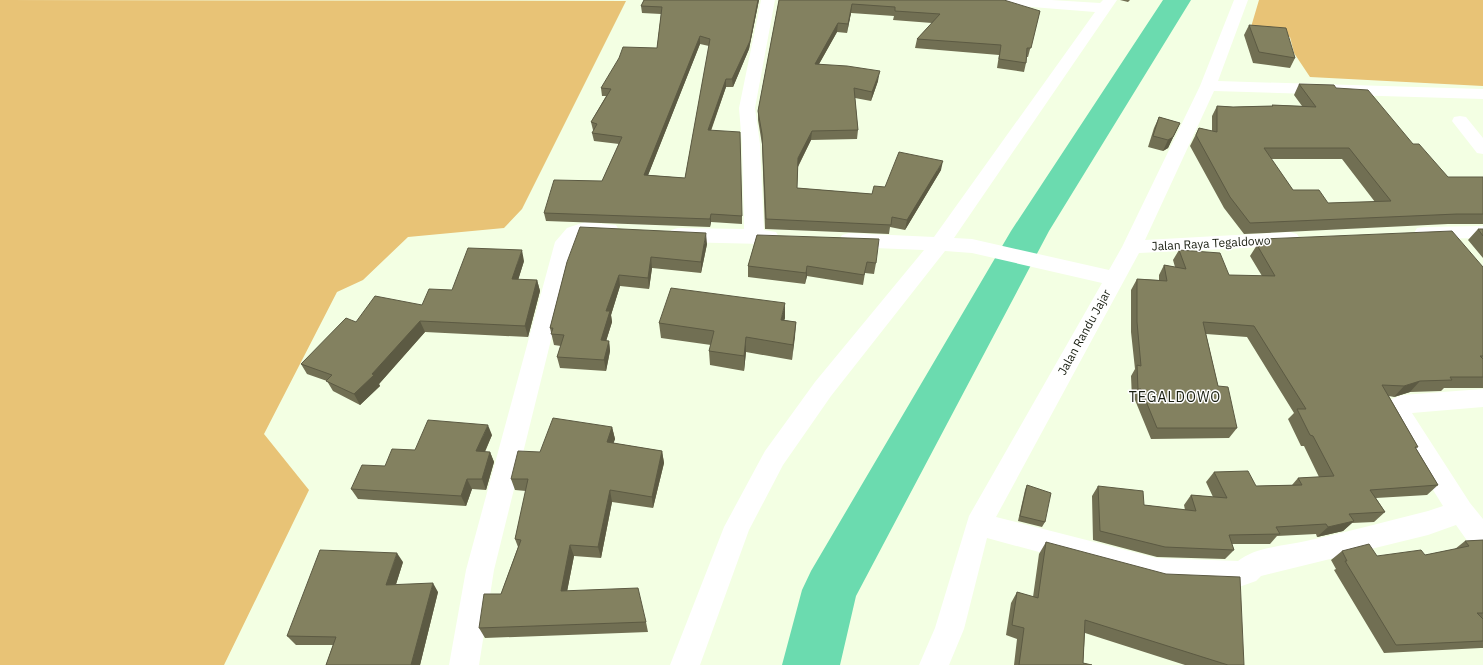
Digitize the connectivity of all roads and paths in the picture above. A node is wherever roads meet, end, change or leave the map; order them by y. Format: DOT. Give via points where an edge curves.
graph roads {
  1 [pos="768,0"];
  2 [pos="992,0"];
  3 [pos="1241,0"];
  4 [pos="1107,4"];
  5 [pos="1208,86"];
  6 [pos="1483,94"];
  7 [pos="1460,121"];
  8 [pos="1483,149"];
  9 [pos="631,232"];
  10 [pos="1448,232"];
  11 [pos="1483,232"];
  12 [pos="655,234"];
  13 [pos="1408,234"];
  14 [pos="754,236"];
  15 [pos="785,237"];
  16 [pos="831,239"];
  17 [pos="1306,239"];
  18 [pos="940,244"];
  19 [pos="1132,247"];
  20 [pos="1463,250"];
  21 [pos="1113,278"];
  22 [pos="1483,398"];
  23 [pos="1461,511"];
  24 [pos="978,524"];
  25 [pos="1483,540"];
  26 [pos="464,665"];
  27 [pos="685,665"];
  28 [pos="934,665"];
  1 -- 14 [label="street" via="747,108 751,144"];
  2 -- 4 [label="street"];
  3 -- 5 [label="street, Jalan Randu Jajar"];
  4 -- 18 [label="street"];
  5 -- 6 [label="street"];
  5 -- 19 [label="street, Jalan Randu Jajar"];
  7 -- 8 [label="street"];
  9 -- 26 [label="street" via="579,229 571,233 566,242 480,570"];
  10 -- 11 [label="street"];
  10 -- 13 [label="street"];
  10 -- 20 [label="street"];
  12 -- 14 [label="street"];
  14 -- 15 [label="street"];
  16 -- 18 [label="street"];
  17 -- 19 [label="street, Jalan Raya Tegaldowo"];
  18 -- 21 [label="street" via="972,246"];
  18 -- 27 [label="street" via="823,389 774,458 737,527"];
  19 -- 21 [label="street, Jalan Randu Jajar"];
  21 -- 24 [label="street, Jalan Randu Jajar"];
  22 -- 23 [label="street" via="1402,404 1399,411"];
  23 -- 24 [label="street" via="1428,523 1254,565 1239,574 1157,571"];
  23 -- 25 [label="street"];
  24 -- 28 [label="street, Jalan Randu Jajar" via="949,629"];
}
